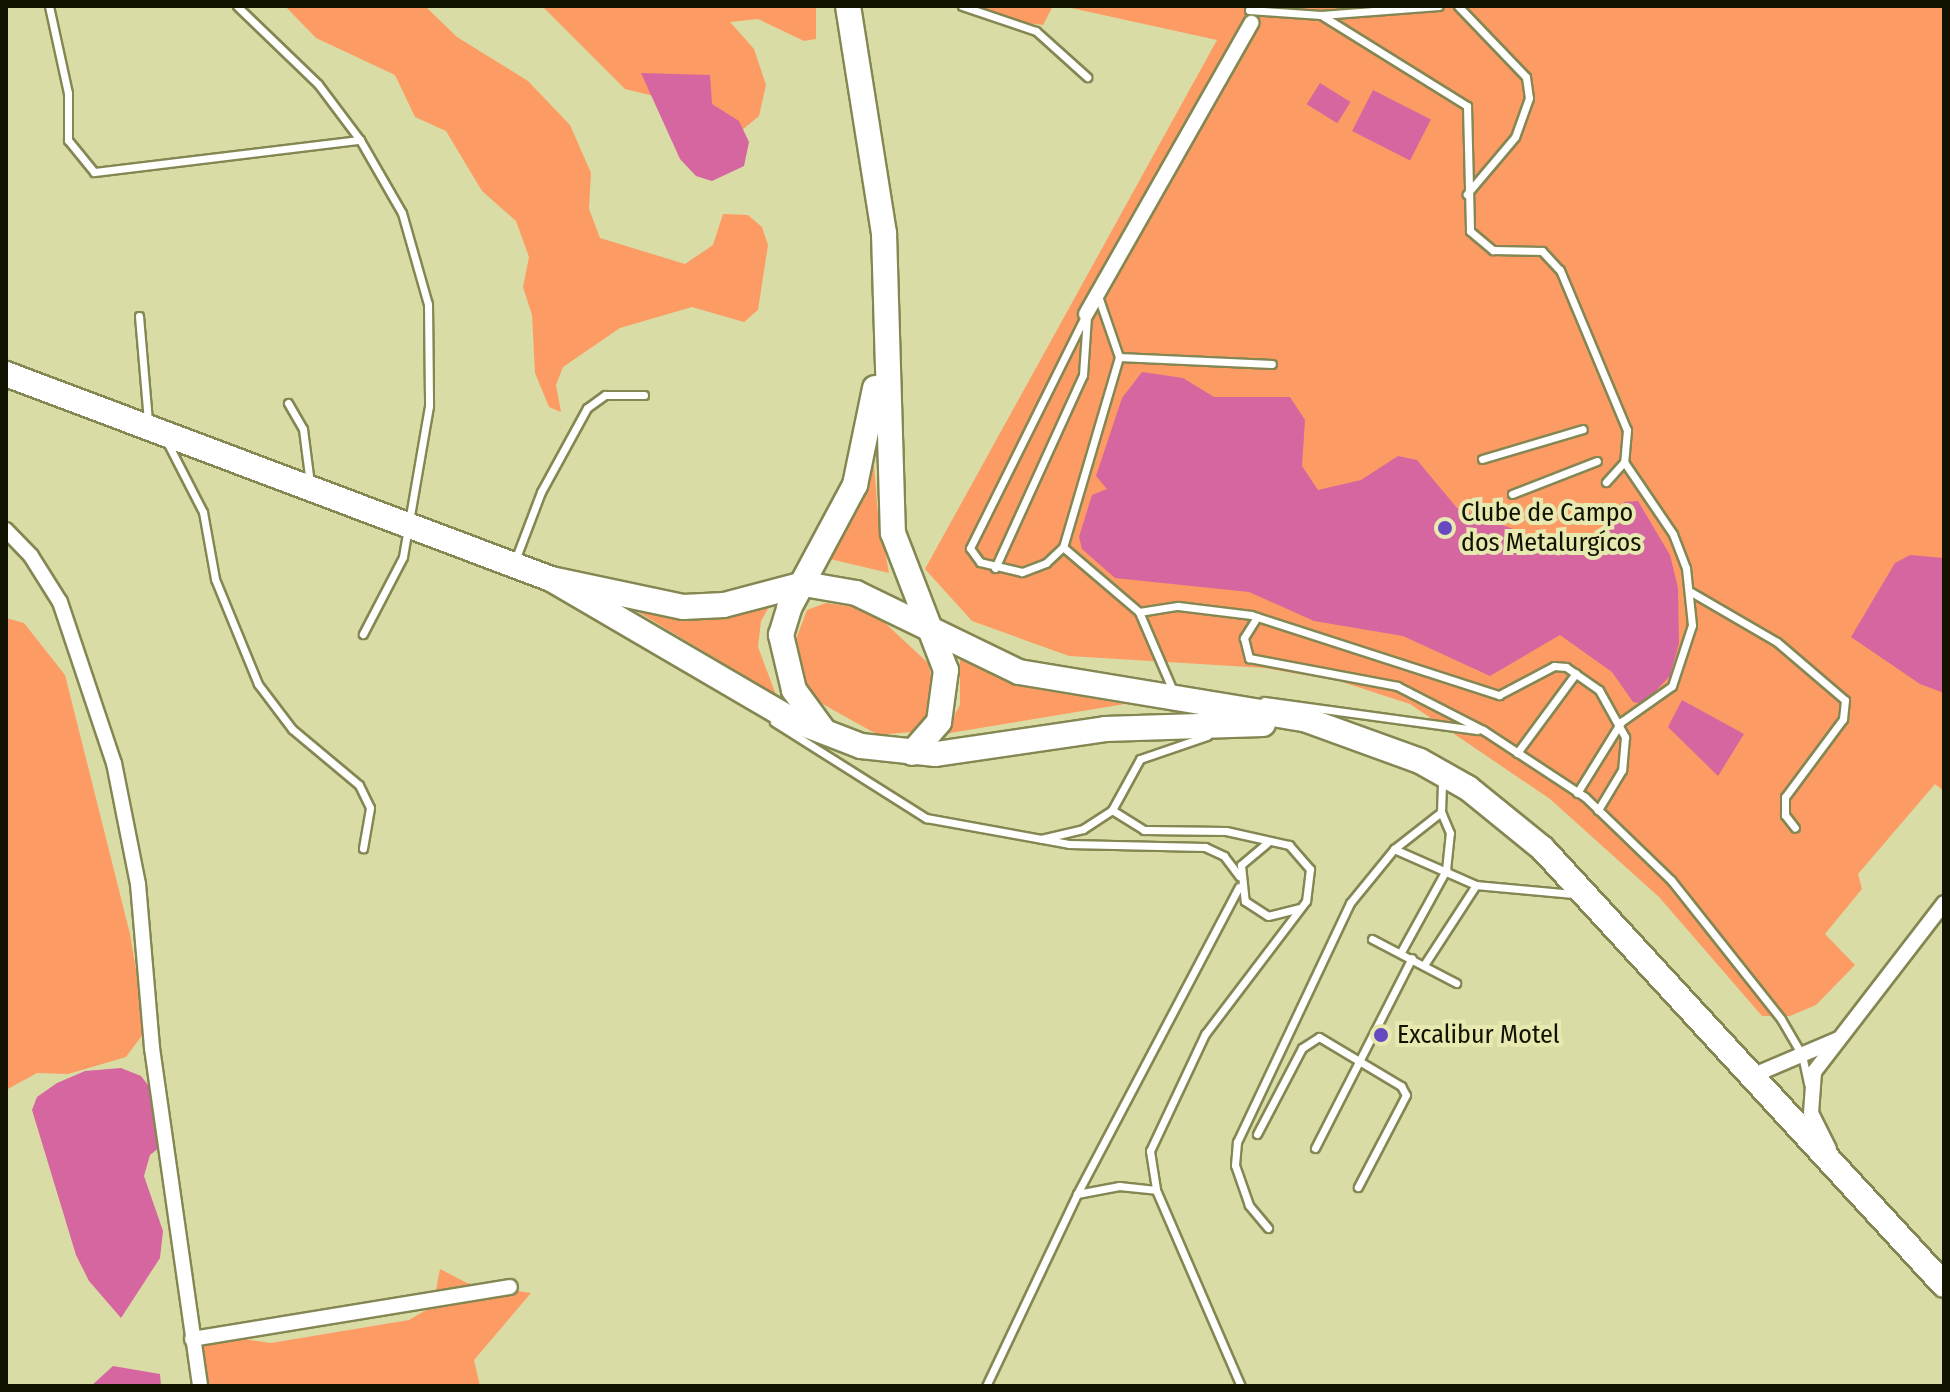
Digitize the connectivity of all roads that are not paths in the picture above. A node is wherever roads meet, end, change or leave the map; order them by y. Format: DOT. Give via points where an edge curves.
graph roads {
  1 [pos="49,6"];
  2 [pos="237,6"];
  3 [pos="848,6"];
  4 [pos="962,6"];
  5 [pos="1439,6"];
  6 [pos="1458,6"];
  7 [pos="1249,13"];
  8 [pos="1321,15"];
  9 [pos="1087,77"];
  10 [pos="360,140"];
  11 [pos="1465,195"];
  12 [pos="1096,293"];
  13 [pos="1086,314"];
  14 [pos="139,316"];
  15 [pos="884,339"];
  16 [pos="1119,357"];
  17 [pos="1272,364"];
  18 [pos="6,374"];
  19 [pos="644,395"];
  20 [pos="288,403"];
  21 [pos="154,427"];
  22 [pos="1583,429"];
  23 [pos="1482,459"];
  24 [pos="1597,461"];
  25 [pos="1624,462"];
  26 [pos="1606,482"];
  27 [pos="310,487"];
  28 [pos="1512,494"];
  29 [pos="409,525"];
  30 [pos="6,530"];
  31 [pos="1063,547"];
  32 [pos="514,565"];
  33 [pos="995,568"];
  34 [pos="551,579"];
  35 [pos="804,584"];
  36 [pos="1691,592"];
  37 [pos="1139,612"];
  38 [pos="1257,617"];
  39 [pos="930,627"];
  40 [pos="363,634"];
  41 [pos="1576,673"];
  42 [pos="720,677"];
  43 [pos="1175,696"];
  44 [pos="1228,705"];
  45 [pos="1621,722"];
  46 [pos="1257,723"];
  47 [pos="1483,730"];
  48 [pos="828,736"];
  49 [pos="1356,737"];
  50 [pos="912,753"];
  51 [pos="1517,753"];
  52 [pos="1442,772"];
  53 [pos="1577,793"];
  54 [pos="1112,810"];
  55 [pos="1598,810"];
  56 [pos="1441,812"];
  57 [pos="1795,828"];
  58 [pos="1035,840"];
  59 [pos="1267,843"];
  60 [pos="363,848"];
  61 [pos="1394,849"];
  62 [pos="1446,870"];
  63 [pos="1239,876"];
  64 [pos="1476,885"];
  65 [pos="1239,887"];
  66 [pos="1591,897"];
  67 [pos="1306,901"];
  68 [pos="1944,903"];
  69 [pos="1372,939"];
  70 [pos="1401,952"];
  71 [pos="1412,958"];
  72 [pos="1424,965"];
  73 [pos="1456,983"];
  74 [pos="1840,1039"];
  75 [pos="1802,1055"];
  76 [pos="1360,1062"];
  77 [pos="1754,1075"];
  78 [pos="1809,1090"];
  79 [pos="1257,1134"];
  80 [pos="1315,1148"];
  81 [pos="1851,1180"];
  82 [pos="1358,1187"];
  83 [pos="1156,1190"];
  84 [pos="1077,1194"];
  85 [pos="1268,1228"];
  86 [pos="1944,1285"];
  87 [pos="510,1287"];
  88 [pos="192,1339"];
  89 [pos="200,1386"];
  90 [pos="986,1386"];
  91 [pos="1241,1386"];
  1 -- 10 [label="lane" via="68,93 68,140 94,172"];
  2 -- 10 [label="lane" via="318,84"];
  3 -- 15 [label="main road" via="878,165"];
  4 -- 9 [label="lane" via="1036,31"];
  5 -- 8 [label="lane"];
  6 -- 11 [label="lane" via="1526,77 1529,98 1515,137"];
  7 -- 8 [label="lane"];
  7 -- 12 [label="street"];
  8 -- 11 [label="lane" via="1467,106"];
  10 -- 29 [label="lane" via="417,254 433,334 429,406"];
  11 -- 25 [label="lane" via="1476,240 1493,250 1542,251 1560,270 1625,421"];
  12 -- 13 [label="street"];
  12 -- 16 [label="lane"];
  13 -- 33 [label="lane" via="1083,375"];
  13 -- 33 [label="lane" via="970,539 972,555"];
  14 -- 21 [label="lane"];
  15 -- 35 [label="main road" via="855,485"];
  15 -- 39 [label="main road" via="893,533"];
  16 -- 17 [label="lane"];
  16 -- 31 [label="lane"];
  18 -- 21 [label="main road"];
  19 -- 32 [label="lane" via="605,395 587,408 541,492"];
  20 -- 27 [label="lane" via="303,429"];
  21 -- 27 [label="main road"];
  21 -- 60 [label="lane" via="203,512 215,579 258,684 292,729 359,785 370,808"];
  22 -- 23 [label="lane"];
  24 -- 28 [label="lane"];
  25 -- 26 [label="lane"];
  25 -- 36 [label="lane" via="1673,534"];
  27 -- 29 [label="main road"];
  29 -- 32 [label="main road"];
  29 -- 40 [label="lane" via="397,572"];
  30 -- 88 [label="street" via="31,556 60,602 114,763 138,884 152,1048"];
  31 -- 33 [label="lane" via="1034,570"];
  31 -- 37 [label="lane"];
  32 -- 34 [label="main road"];
  34 -- 35 [label="main road" via="702,608"];
  34 -- 42 [label="main road"];
  35 -- 39 [label="main road" via="856,593"];
  35 -- 48 [label="main road" via="784,621 781,652 794,690"];
  36 -- 45 [label="lane" via="1681,670 1662,696"];
  36 -- 57 [label="lane" via="1777,642 1845,700 1843,719 1785,797 1785,815"];
  37 -- 38 [label="lane" via="1178,606"];
  37 -- 43 [label="lane"];
  38 -- 41 [label="lane" via="1499,695 1554,666"];
  38 -- 47 [label="lane" via="1244,638 1249,658 1376,679"];
  39 -- 43 [label="main road" via="995,662 1048,681"];
  39 -- 50 [label="main road" via="943,655 947,689 939,722"];
  41 -- 45 [label="lane" via="1599,690"];
  41 -- 51 [label="lane"];
  42 -- 48 [label="main road"];
  42 -- 58 [label="lane" via="798,741 893,803 955,827"];
  43 -- 44 [label="main road"];
  44 -- 47 [label="lane" via="1268,701"];
  44 -- 49 [label="main road"];
  45 -- 53 [label="lane"];
  45 -- 55 [label="lane" via="1622,770"];
  46 -- 49 [label="main road"];
  46 -- 50 [label="main road" via="1105,729 976,751"];
  46 -- 54 [label="lane" via="1140,759"];
  47 -- 51 [label="lane"];
  48 -- 50 [label="main road"];
  49 -- 52 [label="main road"];
  51 -- 53 [label="lane"];
  52 -- 56 [label="lane"];
  52 -- 66 [label="main road" via="1497,809"];
  53 -- 55 [label="lane"];
  54 -- 58 [label="lane" via="1083,829"];
  54 -- 59 [label="lane" via="1144,830 1226,831"];
  55 -- 75 [label="lane" via="1671,880"];
  56 -- 61 [label="lane"];
  56 -- 62 [label="lane" via="1450,833"];
  58 -- 63 [label="lane" via="1205,847 1224,856"];
  59 -- 63 [label="lane" via="1248,855"];
  59 -- 67 [label="lane" via="1289,845 1305,859 1312,880"];
  61 -- 62 [label="lane"];
  61 -- 85 [label="lane" via="1350,903 1237,1142 1235,1165 1249,1205"];
  62 -- 64 [label="lane"];
  62 -- 70 [label="lane"];
  63 -- 65 [label="lane"];
  64 -- 66 [label="lane"];
  64 -- 72 [label="lane"];
  65 -- 67 [label="lane" via="1255,911 1268,916 1296,911"];
  65 -- 84 [label="lane"];
  66 -- 77 [label="main road"];
  67 -- 83 [label="lane" via="1216,1018 1163,1115 1150,1151"];
  68 -- 74 [label="street"];
  69 -- 70 [label="lane"];
  70 -- 71 [label="lane"];
  71 -- 72 [label="lane"];
  71 -- 76 [label="lane"];
  72 -- 73 [label="lane"];
  74 -- 75 [label="street"];
  74 -- 78 [label="street"];
  75 -- 77 [label="street"];
  75 -- 78 [label="lane"];
  76 -- 79 [label="lane" via="1312,1039"];
  76 -- 80 [label="lane"];
  76 -- 82 [label="lane" via="1401,1086 1406,1101"];
  77 -- 81 [label="main road"];
  78 -- 81 [label="street" via="1823,1139"];
  81 -- 86 [label="main road"];
  83 -- 84 [label="lane" via="1119,1186"];
  83 -- 91 [label="lane"];
  84 -- 90 [label="lane"];
  87 -- 88 [label="street"];
  88 -- 89 [label="street"];
}
